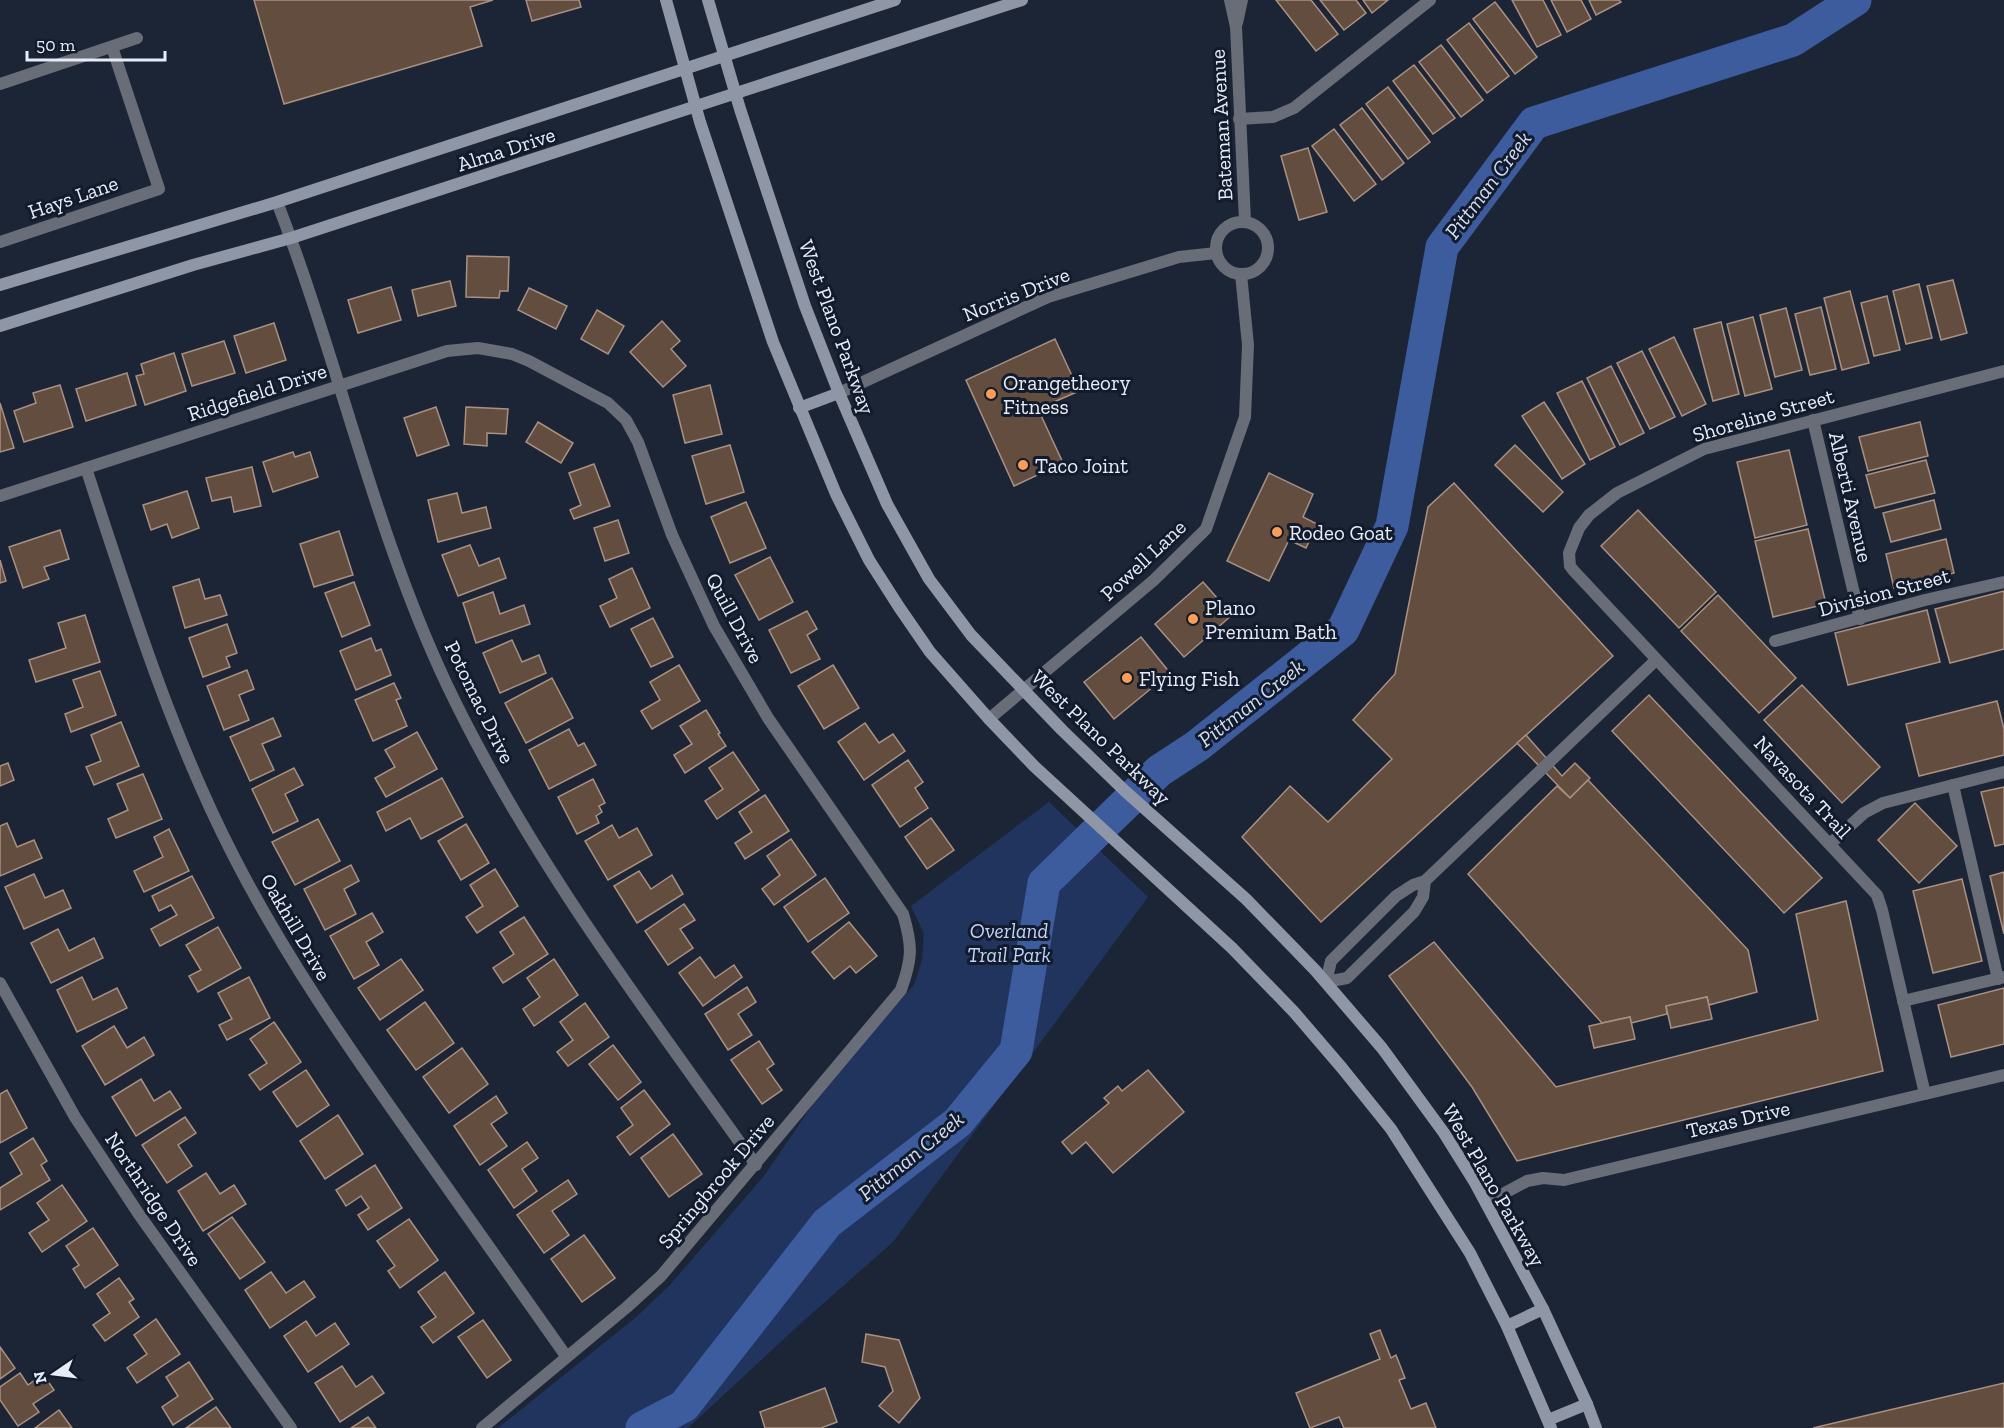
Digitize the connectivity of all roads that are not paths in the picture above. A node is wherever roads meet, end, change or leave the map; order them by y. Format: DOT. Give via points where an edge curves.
graph roads {
  1 [pos="666,0"];
  2 [pos="708,0"];
  3 [pos="895,0"];
  4 [pos="1022,0"];
  5 [pos="1230,0"];
  6 [pos="1242,0"];
  7 [pos="1430,0"];
  8 [pos="1236,27"];
  9 [pos="138,38"];
  10 [pos="112,47"];
  11 [pos="724,56"];
  12 [pos="685,68"];
  13 [pos="0,84"];
  14 [pos="735,94"];
  15 [pos="695,107"];
  16 [pos="1239,119"];
  17 [pos="277,202"];
  18 [pos="1245,221"];
  19 [pos="291,238"];
  20 [pos="0,242"];
  21 [pos="1216,253"];
  22 [pos="1241,274"];
  23 [pos="0,285"];
  24 [pos="0,326"];
  25 [pos="529,361"];
  26 [pos="2004,371"];
  27 [pos="340,386"];
  28 [pos="839,393"];
  29 [pos="799,408"];
  30 [pos="1813,420"];
  31 [pos="86,468"];
  32 [pos="0,496"];
  33 [pos="1569,553"];
  34 [pos="2004,582"];
  35 [pos="1860,619"];
  36 [pos="1775,641"];
  37 [pos="1656,660"];
  38 [pos="1023,689"];
  39 [pos="989,720"];
  40 [pos="2004,772"];
  41 [pos="1953,785"];
  42 [pos="1830,844"];
  43 [pos="1425,881"];
  44 [pos="903,914"];
  45 [pos="2001,978"];
  46 [pos="1326,982"];
  47 [pos="0,983"];
  48 [pos="1904,1001"];
  49 [pos="2004,1075"];
  50 [pos="1925,1094"];
  51 [pos="756,1165"];
  52 [pos="1486,1203"];
  53 [pos="1543,1309"];
  54 [pos="1507,1326"];
  55 [pos="566,1356"];
  56 [pos="1587,1404"];
  57 [pos="1549,1424"];
  58 [pos="291,1428"];
  59 [pos="482,1428"];
  60 [pos="1596,1428"];
  1 -- 12 [label="main road"];
  2 -- 11 [label="main road, West Plano Parkway"];
  3 -- 11 [label="main road, Alma Drive"];
  4 -- 14 [label="main road, Alma Drive"];
  5 -- 8 [label="street, Bateman Avenue"];
  6 -- 8 [label="street, Bateman Avenue"];
  7 -- 16 [label="street" via="1294,108 1273,117"];
  8 -- 16 [label="street, Bateman Avenue"];
  9 -- 10 [label="street"];
  10 -- 13 [label="street"];
  10 -- 20 [label="street, Hays Lane" via="159,189"];
  11 -- 12 [label="main road, Alma Drive"];
  11 -- 14 [label="main road, West Plano Parkway"];
  12 -- 15 [label="main road"];
  12 -- 17 [label="main road, Alma Drive"];
  14 -- 15 [label="main road, Alma Drive"];
  14 -- 28 [label="main road, West Plano Parkway" via="805,306"];
  15 -- 19 [label="main road, Alma Drive"];
  15 -- 29 [label="main road" via="773,342"];
  16 -- 18 [label="street, Bateman Avenue"];
  17 -- 19 [label="street, Potomac Drive"];
  17 -- 23 [label="main road, Alma Drive"];
  18 -- 21 [label="street" via="1222,230"];
  18 -- 22 [label="street" via="1261,229 1268,254 1258,269"];
  19 -- 24 [label="main road, Alma Drive"];
  19 -- 27 [label="street, Potomac Drive"];
  21 -- 22 [label="street" via="1226,268"];
  21 -- 28 [label="street, Norris Drive" via="1179,257 1048,297"];
  22 -- 38 [label="street, Powell Lane" via="1248,345 1245,417 1206,529 1154,580"];
  25 -- 27 [label="street, Ridgefield Drive" via="478,348 447,351"];
  25 -- 44 [label="street, Quill Drive" via="608,403 626,420 714,626 768,718"];
  26 -- 30 [label="street, Shoreline Street"];
  27 -- 31 [label="street, Ridgefield Drive"];
  27 -- 51 [label="street, Potomac Drive" via="401,573 446,684 506,799 571,905"];
  28 -- 29 [label="main road"];
  28 -- 38 [label="main road, West Plano Parkway" via="887,504 929,579 971,635"];
  29 -- 39 [label="main road" via="836,494 875,569 930,652"];
  30 -- 33 [label="street, Shoreline Street" via="1704,449 1617,493 1583,521"];
  30 -- 35 [label="street, Alberti Avenue"];
  31 -- 32 [label="street, Ridgefield Drive"];
  31 -- 55 [label="street, Oakhill Drive" via="149,659 182,742 231,853 265,916 337,1032"];
  33 -- 37 [label="street, Navasota Trail" via="1573,570"];
  34 -- 35 [label="street, Division Street"];
  35 -- 36 [label="street, Division Street"];
  37 -- 42 [label="street, Navasota Trail"];
  37 -- 43 [label="street"];
  38 -- 39 [label="street, Powell Lane"];
  38 -- 46 [label="main road, West Plano Parkway" via="1104,771 1246,898"];
  39 -- 54 [label="main road" via="1232,948 1342,1068 1390,1129 1470,1253"];
  40 -- 41 [label="street"];
  41 -- 42 [label="street" via="1904,796 1870,809"];
  41 -- 45 [label="street"];
  42 -- 48 [label="street, Navasota Trail" via="1880,901"];
  43 -- 46 [label="street" via="1396,896 1331,961"];
  43 -- 46 [label="street" via="1423,897 1414,912 1347,978"];
  44 -- 51 [label="street, Springbrook Drive" via="911,939 909,966 901,990"];
  45 -- 48 [label="street"];
  46 -- 52 [label="main road, West Plano Parkway" via="1382,1048 1437,1123"];
  47 -- 58 [label="street, Northridge Drive" via="75,1117 138,1213"];
  48 -- 50 [label="street, Navasota Trail"];
  49 -- 50 [label="street, Texas Drive"];
  50 -- 52 [label="street, Texas Drive" via="1564,1180 1527,1181"];
  51 -- 55 [label="street, Springbrook Drive" via="662,1275"];
  52 -- 53 [label="main road, West Plano Parkway"];
  53 -- 54 [label="main road"];
  53 -- 56 [label="main road, West Plano Parkway"];
  54 -- 57 [label="main road"];
  55 -- 59 [label="street, Springbrook Drive"];
  56 -- 57 [label="main road"];
  56 -- 60 [label="main road, West Plano Parkway"];
}
